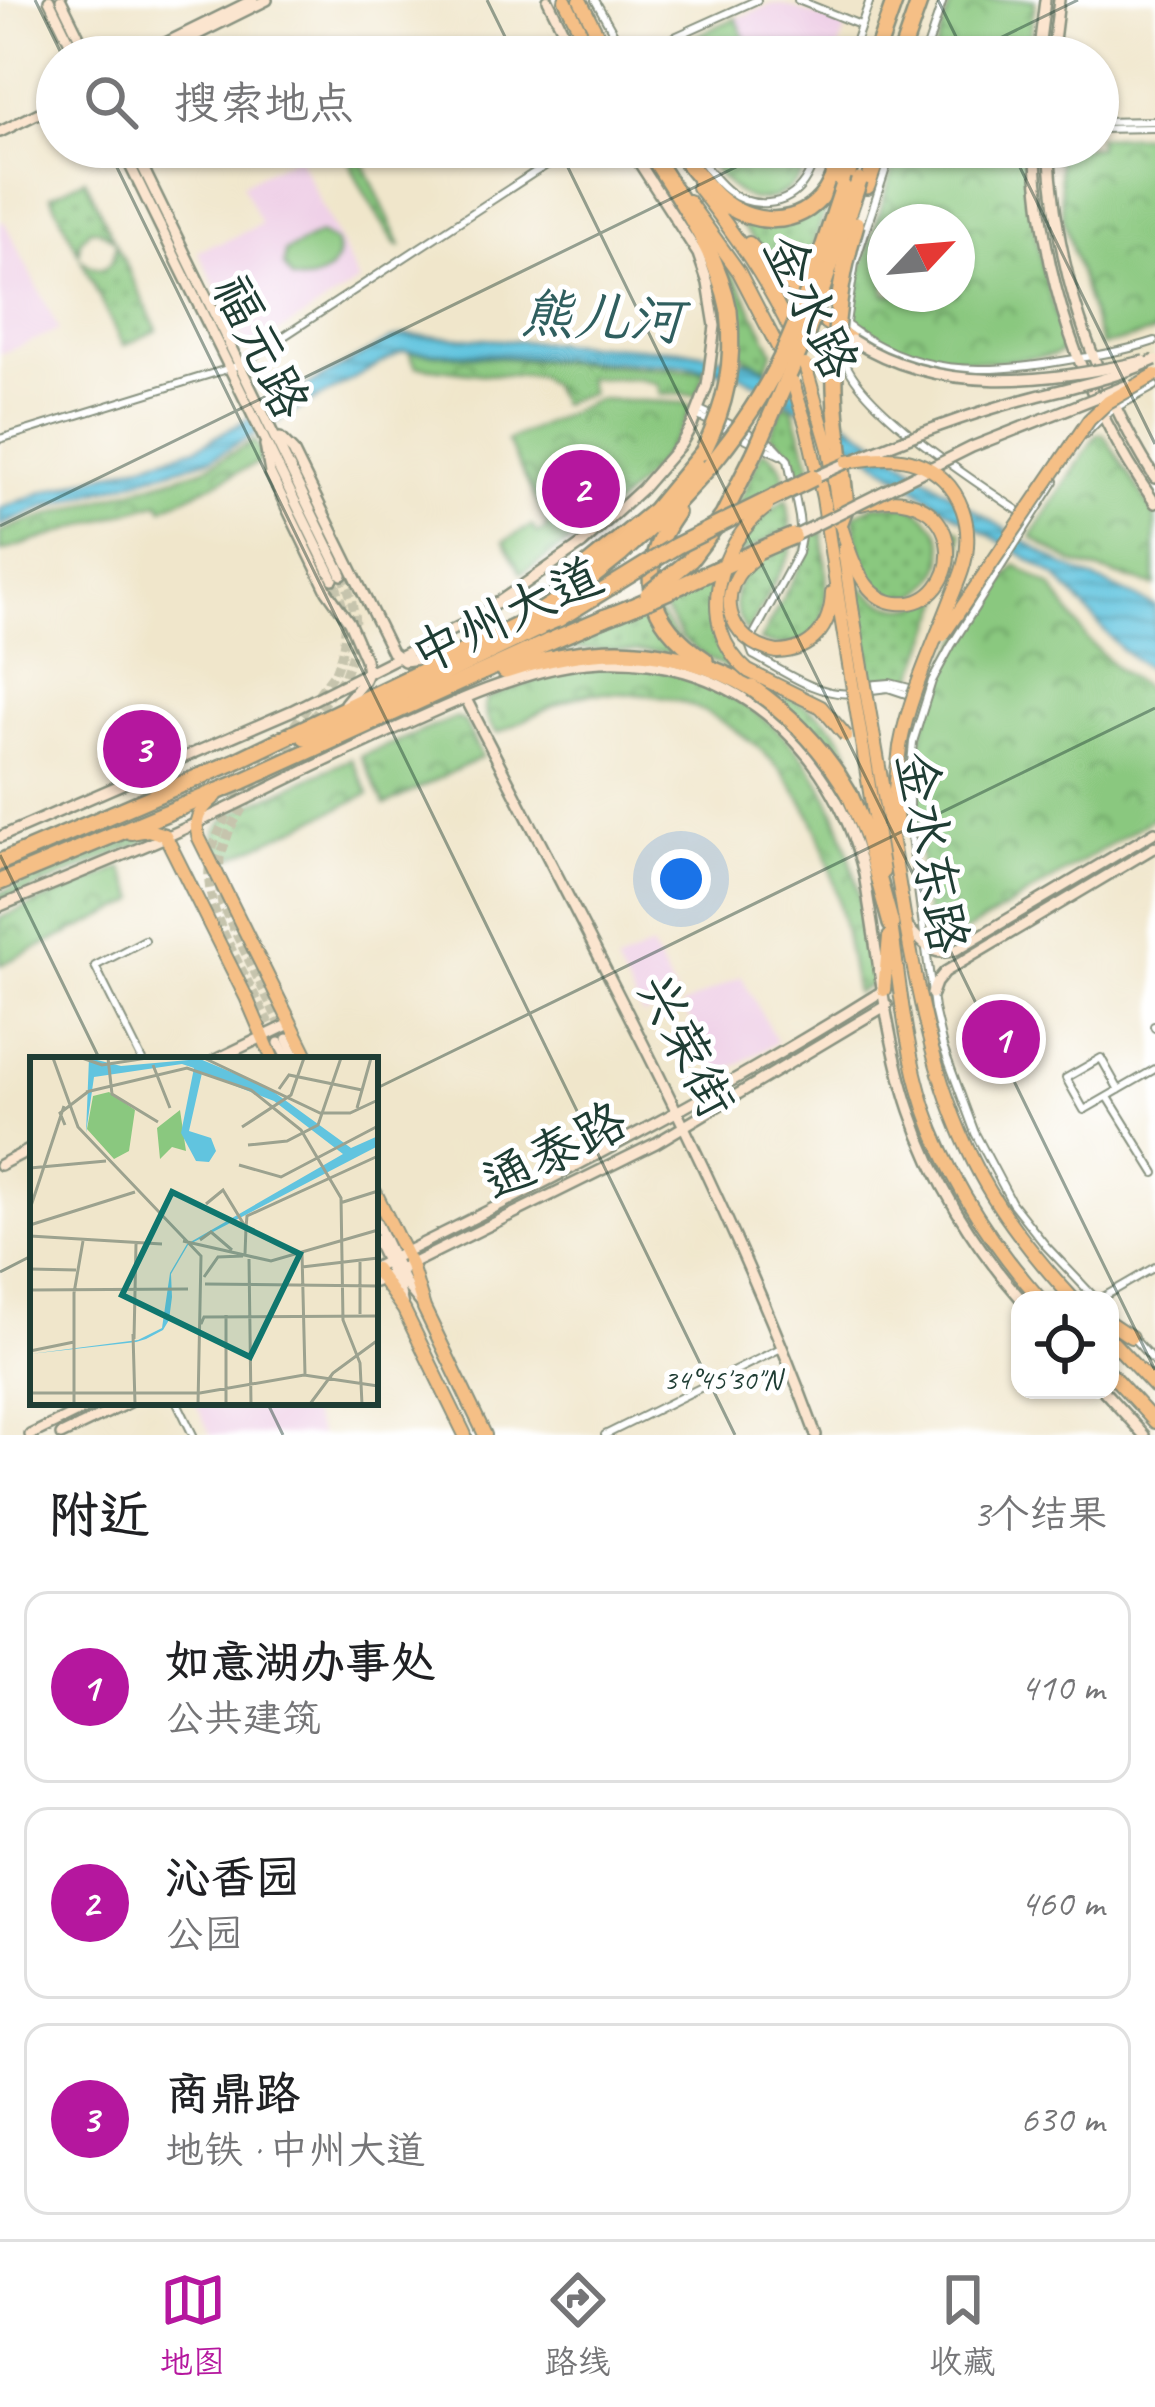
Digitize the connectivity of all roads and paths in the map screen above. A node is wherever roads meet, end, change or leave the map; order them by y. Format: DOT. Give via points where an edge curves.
graph roads {
  1 [pos="50,0"];
  2 [pos="61,0"];
  3 [pos="253,0"];
  4 [pos="267,0"];
  5 [pos="548,0"];
  6 [pos="565,0"];
  7 [pos="580,0"];
  8 [pos="595,0"];
  9 [pos="757,0"];
  10 [pos="798,0"];
  11 [pos="870,0"];
  12 [pos="900,0"];
  13 [pos="920,0"];
  14 [pos="930,0"];
  15 [pos="943,0"];
  16 [pos="1045,0"];
  17 [pos="1059,0"];
  18 [pos="860,25"];
  19 [pos="67,36"];
  20 [pos="79,36"];
  21 [pos="180,36"];
  22 [pos="194,36"];
  23 [pos="566,36"];
  24 [pos="583,36"];
  25 [pos="598,36"];
  26 [pos="616,36"];
  27 [pos="676,36"];
  28 [pos="857,36"];
  29 [pos="884,36"];
  30 [pos="891,36"];
  31 [pos="907,36"];
  32 [pos="918,36"];
  33 [pos="931,36"];
  34 [pos="1041,36"];
  35 [pos="1055,36"];
  36 [pos="36,110"];
  37 [pos="1155,124"];
  38 [pos="1119,125"];
  39 [pos="0,128"];
  40 [pos="132,168"];
  41 [pos="143,168"];
  42 [pos="542,168"];
  43 [pos="643,168"];
  44 [pos="661,168"];
  45 [pos="663,168"];
  46 [pos="686,168"];
  47 [pos="690,168"];
  48 [pos="706,168"];
  49 [pos="810,168"];
  50 [pos="848,168"];
  51 [pos="853,168"];
  52 [pos="859,168"];
  53 [pos="864,168"];
  54 [pos="886,168"];
  55 [pos="1037,168"];
  56 [pos="1051,168"];
  57 [pos="851,183"];
  58 [pos="712,204"];
  59 [pos="847,333"];
  60 [pos="1155,341"];
  61 [pos="1092,356"];
  62 [pos="1078,358"];
  63 [pos="1155,359"];
  64 [pos="235,367"];
  65 [pos="1155,375"];
  66 [pos="1155,386"];
  67 [pos="1115,407"];
  68 [pos="698,413"];
  69 [pos="1103,416"];
  70 [pos="808,428"];
  71 [pos="267,431"];
  72 [pos="0,439"];
  73 [pos="834,445"];
  74 [pos="706,459"];
  75 [pos="847,462"];
  76 [pos="813,478"];
  77 [pos="1155,478"];
  78 [pos="1155,503"];
  79 [pos="858,505"];
  80 [pos="1031,519"];
  81 [pos="840,522"];
  82 [pos="793,536"];
  83 [pos="830,550"];
  84 [pos="338,577"];
  85 [pos="847,616"];
  86 [pos="601,619"];
  87 [pos="470,649"];
  88 [pos="928,656"];
  89 [pos="398,658"];
  90 [pos="718,670"];
  91 [pos="367,673"];
  92 [pos="794,676"];
  93 [pos="925,697"];
  94 [pos="466,699"];
  95 [pos="334,713"];
  96 [pos="767,714"];
  97 [pos="362,726"];
  98 [pos="868,743"];
  99 [pos="234,762"];
  100 [pos="228,787"];
  101 [pos="195,823"];
  102 [pos="875,824"];
  103 [pos="1155,832"];
  104 [pos="0,837"];
  105 [pos="166,837"];
  106 [pos="90,844"];
  107 [pos="1155,848"];
  108 [pos="0,862"];
  109 [pos="0,882"];
  110 [pos="0,907"];
  111 [pos="898,925"];
  112 [pos="145,940"];
  113 [pos="925,946"];
  114 [pos="932,994"];
  115 [pos="886,998"];
  116 [pos="290,1024"];
  117 [pos="262,1037"];
  118 [pos="140,1057"];
  119 [pos="221,1057"];
  120 [pos="272,1057"];
  121 [pos="287,1057"];
  122 [pos="295,1057"];
  123 [pos="307,1057"];
  124 [pos="1155,1069"];
  125 [pos="1119,1090"];
  126 [pos="1108,1096"];
  127 [pos="678,1112"];
  128 [pos="685,1126"];
  129 [pos="30,1150"];
  130 [pos="0,1165"];
  131 [pos="1155,1173"];
  132 [pos="378,1208"];
  133 [pos="378,1230"];
  134 [pos="1155,1267"];
  135 [pos="389,1268"];
  136 [pos="1015,1291"];
  137 [pos="1034,1291"];
  138 [pos="1066,1291"];
  139 [pos="1089,1291"];
  140 [pos="1113,1291"];
  141 [pos="1119,1326"];
  142 [pos="1131,1336"];
  143 [pos="783,1348"];
  144 [pos="1119,1349"];
  145 [pos="1155,1362"];
  146 [pos="1119,1383"];
  147 [pos="1155,1387"];
  148 [pos="1111,1399"];
  149 [pos="92,1405"];
  150 [pos="124,1405"];
  151 [pos="178,1405"];
  152 [pos="1155,1422"];
  153 [pos="30,1435"];
  154 [pos="62,1435"];
  155 [pos="193,1435"];
  156 [pos="465,1435"];
  157 [pos="485,1435"];
  158 [pos="605,1435"];
  159 [pos="816,1435"];
  160 [pos="1144,1435"];
  1 -- 19 [label="street"];
  2 -- 20 [label="street"];
  3 -- 21 [label="street"];
  4 -- 22 [label="street"];
  5 -- 23 [label="street"];
  6 -- 24 [label="main road"];
  7 -- 25 [label="main road"];
  8 -- 26 [label="street"];
  9 -- 27 [label="street"];
  10 -- 18 [label="street"];
  11 -- 18 [label="street"];
  12 -- 29 [label="highway"];
  12 -- 30 [label="highway"];
  13 -- 31 [label="highway"];
  14 -- 32 [label="highway"];
  15 -- 33 [label="street"];
  16 -- 34 [label="street"];
  17 -- 35 [label="street"];
  18 -- 28 [label="street"];
  36 -- 39 [label="street"];
  37 -- 38 [label="street"];
  40 -- 64 [label="street, 福元路"];
  41 -- 64 [label="street, 福元路"];
  42 -- 64 [label="street"];
  43 -- 68 [label="street" via="708,283 715,326"];
  44 -- 74 [label="highway, bridge" via="709,248 729,311 729,383"];
  45 -- 70 [label="main road, 金水路, bridge" via="739,272 778,345"];
  46 -- 58 [label="main road, 金水路"];
  47 -- 57 [label="highway" via="752,218 791,218"];
  48 -- 49 [label="street" via="732,194 766,204 797,191"];
  50 -- 57 [label="highway"];
  51 -- 57 [label="highway, 中州大道"];
  52 -- 57 [label="highway, 中州大道"];
  53 -- 57 [label="highway"];
  54 -- 59 [label="street" via="855,263"];
  55 -- 62 [label="street" via="1044,238"];
  56 -- 61 [label="street" via="1063,260"];
  57 -- 73 [label="highway, bridge"];
  57 -- 74 [label="highway, 中州大道, bridge" via="781,357 751,411"];
  57 -- 86 [label="highway, 中州大道, bridge" via="807,333 723,516 690,560"];
  58 -- 59 [label="main road" via="797,296"];
  58 -- 73 [label="main road, 金水路, bridge" via="766,281"];
  59 -- 62 [label="street" via="947,368"];
  59 -- 63 [label="street, bridge" via="902,365 985,382"];
  59 -- 80 [label="street" via="842,355 850,373 904,430"];
  60 -- 61 [label="street"];
  61 -- 62 [label="street"];
  61 -- 67 [label="street"];
  62 -- 69 [label="street"];
  63 -- 75 [label="street, bridge"];
  64 -- 71 [label="street, 福元路"];
  64 -- 72 [label="street"];
  65 -- 79 [label="street, bridge" via="972,447"];
  65 -- 88 [label="main road, bridge" via="1089,420"];
  66 -- 67 [label="street"];
  67 -- 69 [label="street"];
  67 -- 77 [label="street"];
  68 -- 89 [label="street" via="657,473 581,544 474,619"];
  68 -- 92 [label="street" via="774,445 788,460 798,553 750,647"];
  69 -- 78 [label="street"];
  69 -- 80 [label="street"];
  70 -- 83 [label="main road, 金水东路"];
  71 -- 84 [label="street, 福元路"];
  71 -- 89 [label="street" via="293,452"];
  71 -- 91 [label="street" via="271,473"];
  73 -- 81 [label="highway" via="846,506"];
  74 -- 87 [label="highway, 中州大道" via="610,549"];
  74 -- 90 [label="highway" via="664,532 650,577 668,628"];
  75 -- 76 [label="street, bridge"];
  75 -- 88 [label="main road, bridge" via="919,463 960,503 966,553"];
  76 -- 99 [label="highway, bridge" via="676,546 558,619 333,727"];
  76 -- 102 [label="main road, bridge" via="761,511 739,536 721,572 717,613 739,664 821,707 846,736"];
  79 -- 81 [label="main road" via="900,499 939,523 949,549 936,589 909,604 888,602 867,586"];
  79 -- 82 [label="street, bridge"];
  80 -- 93 [label="street"];
  81 -- 85 [label="main road, 金水东路"];
  82 -- 83 [label="main road, bridge" via="745,565 732,585 733,620 763,649 804,646 826,626"];
  82 -- 86 [label="highway, bridge"];
  83 -- 85 [label="main road, 金水东路"];
  85 -- 98 [label="main road, 金水东路, bridge"];
  86 -- 97 [label="highway, 中州大道, bridge"];
  87 -- 89 [label="street"];
  87 -- 95 [label="highway, 中州大道"];
  88 -- 111 [label="main road, bridge" via="900,747"];
  89 -- 91 [label="street"];
  90 -- 97 [label="highway" via="637,650 562,655"];
  90 -- 111 [label="highway, bridge" via="800,726 833,766"];
  91 -- 95 [label="street"];
  91 -- 104 [label="street"];
  92 -- 93 [label="street" via="824,689 879,683"];
  92 -- 96 [label="street"];
  93 -- 113 [label="street" via="909,785"];
  94 -- 96 [label="street" via="566,666 632,662 706,679"];
  94 -- 101 [label="street"];
  94 -- 127 [label="street, 兴荣街"];
  95 -- 99 [label="highway, 中州大道"];
  96 -- 115 [label="street" via="815,762 849,823"];
  97 -- 100 [label="highway, 中州大道"];
  98 -- 102 [label="main road"];
  98 -- 111 [label="main road, 金水东路"];
  99 -- 108 [label="highway, 中州大道"];
  100 -- 101 [label="main road"];
  100 -- 106 [label="highway, 中州大道"];
  101 -- 105 [label="street"];
  101 -- 116 [label="main road"];
  102 -- 111 [label="main road, 金水东路"];
  103 -- 113 [label="street" via="956,950"];
  105 -- 106 [label="main road" via="148,830"];
  105 -- 110 [label="street"];
  105 -- 117 [label="main road"];
  106 -- 109 [label="highway, 中州大道"];
  107 -- 114 [label="street" via="945,972"];
  111 -- 113 [label="street"];
  111 -- 115 [label="main road"];
  111 -- 137 [label="main road, 金水东路" via="914,1065 932,1127 976,1215"];
  111 -- 138 [label="main road, 金水东路" via="966,1145 1022,1240"];
  112 -- 118 [label="street" via="95,966"];
  113 -- 114 [label="street"];
  114 -- 139 [label="street" via="943,1047 988,1161 1030,1227"];
  115 -- 127 [label="street, 通泰路"];
  115 -- 128 [label="street, 通泰路"];
  115 -- 136 [label="street" via="927,1152"];
  116 -- 117 [label="street"];
  116 -- 123 [label="main road"];
  117 -- 119 [label="street"];
  117 -- 120 [label="main road"];
  121 -- 122 [label="street" via="283,1041"];
  124 -- 125 [label="street"];
  125 -- 126 [label="street"];
  125 -- 126 [label="street" via="1101,1058 1066,1078 1084,1110"];
  126 -- 131 [label="street"];
  127 -- 128 [label="street, 兴荣街"];
  127 -- 135 [label="street, 通泰路"];
  128 -- 135 [label="street, 通泰路"];
  128 -- 143 [label="street, 兴荣街"];
  129 -- 130 [label="street"];
  132 -- 135 [label="main road"];
  133 -- 135 [label="street"];
  134 -- 140 [label="street"];
  135 -- 156 [label="main road"];
  135 -- 157 [label="main road" via="424,1308"];
  141 -- 142 [label="main road"];
  142 -- 145 [label="street"];
  143 -- 158 [label="street"];
  143 -- 159 [label="street, 兴荣街"];
  144 -- 147 [label="main road"];
  146 -- 152 [label="main road"];
  148 -- 160 [label="street"];
  149 -- 153 [label="street"];
  150 -- 154 [label="street"];
  151 -- 155 [label="street"];
}
